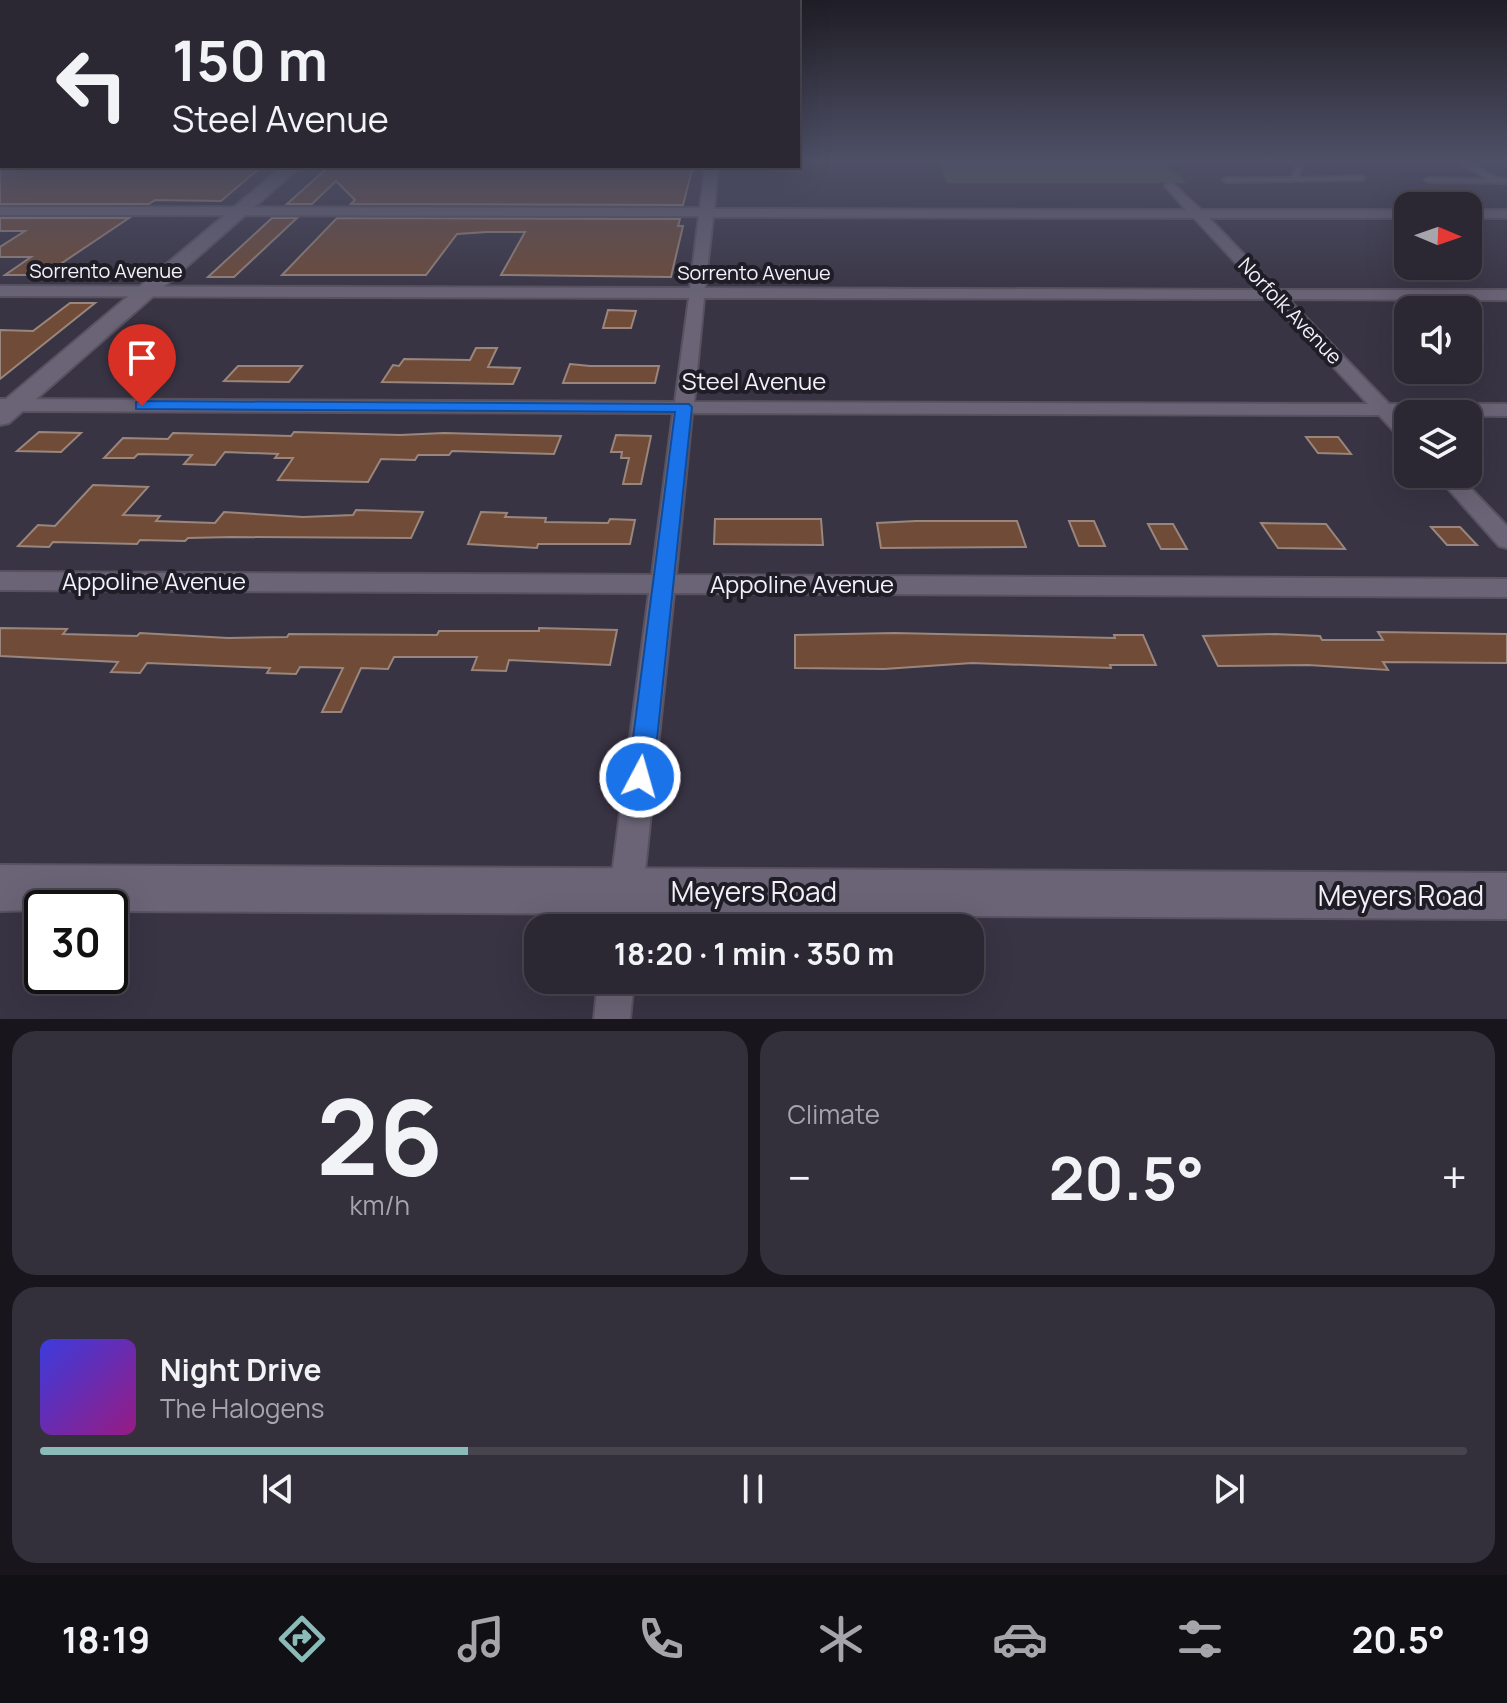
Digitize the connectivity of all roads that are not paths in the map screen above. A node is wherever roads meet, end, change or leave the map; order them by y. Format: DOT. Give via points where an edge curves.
graph roads {
  1 [pos="244,208"];
  2 [pos="707,208"];
  3 [pos="1192,208"];
  4 [pos="0,211"];
  5 [pos="240,211"];
  6 [pos="707,212"];
  7 [pos="1197,213"];
  8 [pos="1394,214"];
  9 [pos="1482,214"];
  10 [pos="1507,214"];
  11 [pos="0,291"];
  12 [pos="146,291"];
  13 [pos="697,293"];
  14 [pos="1274,294"];
  15 [pos="1507,295"];
  16 [pos="684,407"];
  17 [pos="5,409"];
  18 [pos="1384,410"];
  19 [pos="1507,410"];
  20 [pos="1394,420"];
  21 [pos="1458,488"];
  22 [pos="1507,540"];
  23 [pos="0,581"];
  24 [pos="663,584"];
  25 [pos="1507,588"];
  26 [pos="0,888"];
  27 [pos="1507,896"];
  28 [pos="624,910"];
  29 [pos="615,994"];
  30 [pos="612,1019"];
  1 -- 5 [label="street"];
  2 -- 6 [label="street"];
  3 -- 7 [label="street, Norfolk Avenue"];
  4 -- 5 [label="street"];
  5 -- 6 [label="street"];
  5 -- 12 [label="street"];
  6 -- 7 [label="street"];
  6 -- 13 [label="street"];
  7 -- 8 [label="street"];
  7 -- 14 [label="street, Norfolk Avenue"];
  9 -- 10 [label="street"];
  11 -- 12 [label="street, Sorrento Avenue"];
  12 -- 13 [label="street, Sorrento Avenue"];
  12 -- 17 [label="street"];
  13 -- 14 [label="street, Sorrento Avenue"];
  13 -- 16 [label="street"];
  14 -- 15 [label="street, Sorrento Avenue"];
  14 -- 18 [label="street, Norfolk Avenue"];
  16 -- 17 [label="street, Steel Avenue"];
  16 -- 18 [label="street, Steel Avenue"];
  16 -- 24 [label="street"];
  18 -- 19 [label="street, Steel Avenue"];
  18 -- 20 [label="street, Norfolk Avenue"];
  21 -- 22 [label="street"];
  23 -- 24 [label="street, Appoline Avenue"];
  24 -- 25 [label="street, Appoline Avenue"];
  24 -- 28 [label="street"];
  26 -- 28 [label="street, Meyers Road"];
  27 -- 28 [label="street, Meyers Road"];
  29 -- 30 [label="street"];
}
